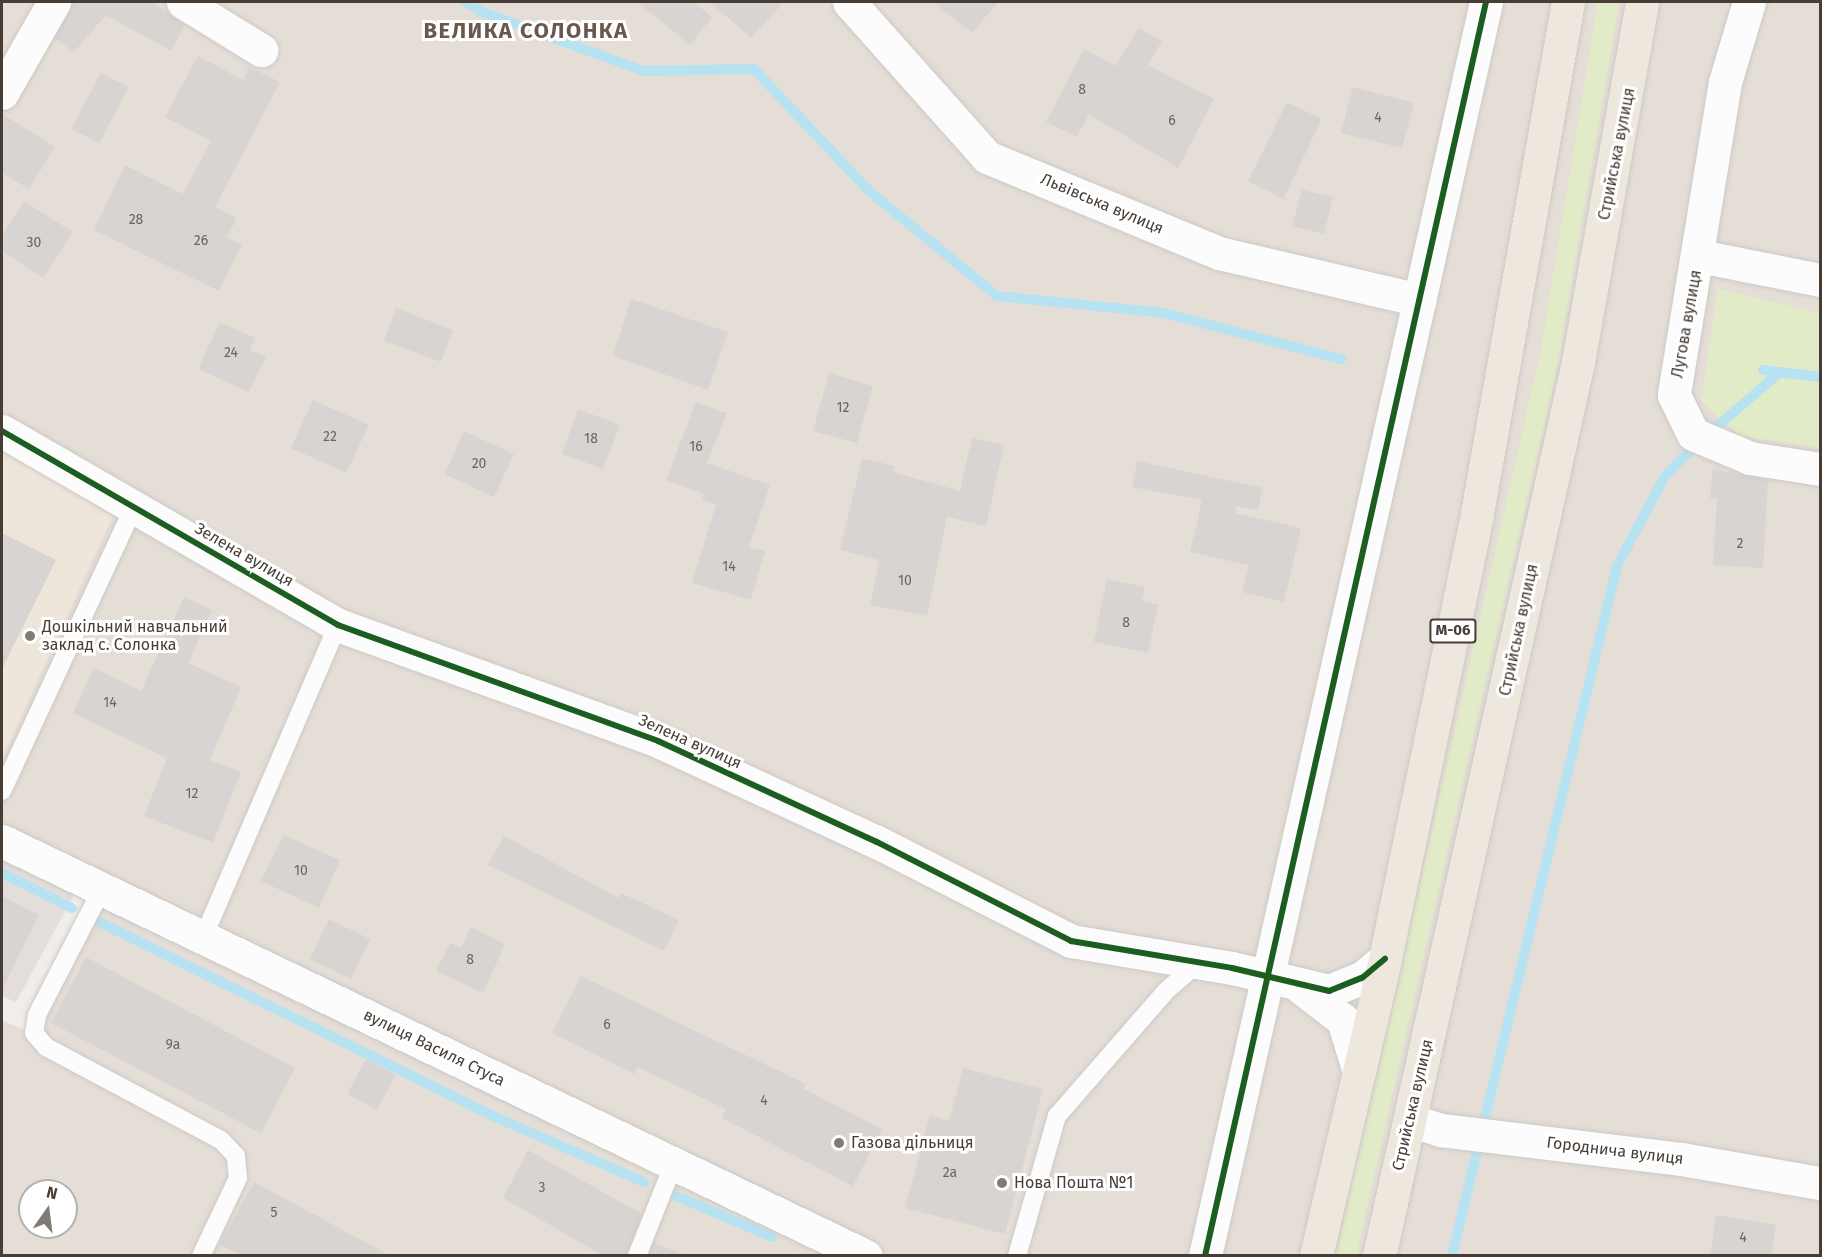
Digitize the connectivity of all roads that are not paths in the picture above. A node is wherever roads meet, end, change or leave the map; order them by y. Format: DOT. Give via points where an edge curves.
graph roads {
  1 [pos="54,2"];
  2 [pos="183,2"];
  3 [pos="849,2"];
  4 [pos="1486,2"];
  5 [pos="1568,2"];
  6 [pos="1642,2"];
  7 [pos="1749,2"];
  8 [pos="261,50"];
  9 [pos="2,93"];
  10 [pos="1699,256"];
  11 [pos="1821,280"];
  12 [pos="1420,300"];
  13 [pos="2,431"];
  14 [pos="1821,469"];
  15 [pos="134,507"];
  16 [pos="338,625"];
  17 [pos="2,791"];
  18 [pos="2,841"];
  19 [pos="102,889"];
  20 [pos="203,938"];
  21 [pos="1385,959"];
  22 [pos="1196,965"];
  23 [pos="1286,983"];
  24 [pos="1359,1072"];
  25 [pos="1410,1120"];
  26 [pos="674,1163"];
  27 [pos="1821,1182"];
  28 [pos="201,1256"];
  29 [pos="637,1256"];
  30 [pos="866,1256"];
  31 [pos="1017,1256"];
  32 [pos="1205,1256"];
  33 [pos="1316,1256"];
  34 [pos="1378,1256"];
  1 -- 9 [label="street"];
  2 -- 8 [label="street"];
  3 -- 12 [label="street, Львівська вулиця" via="987,157 1219,253"];
  4 -- 12 [label="street"];
  5 -- 21 [label="highway, М-06" via="1479,501"];
  6 -- 25 [label="highway, Стрийська вулиця" via="1578,362"];
  7 -- 10 [label="street, Лугова вулиця" via="1725,82"];
  10 -- 11 [label="street, Лугова вулиця"];
  10 -- 14 [label="street, Лугова вулиця" via="1674,395 1693,434 1750,458"];
  12 -- 23 [label="street"];
  13 -- 15 [label="street, Зелена вулиця"];
  15 -- 16 [label="street, Зелена вулиця"];
  15 -- 17 [label="lane"];
  16 -- 20 [label="lane"];
  16 -- 22 [label="street, Зелена вулиця" via="658,741 877,842 1071,941"];
  18 -- 19 [label="street, вулиця Василя Стуса"];
  19 -- 20 [label="street, вулиця Василя Стуса"];
  19 -- 28 [label="lane" via="37,1015 34,1033 46,1047 220,1140 236,1156 238,1178"];
  20 -- 26 [label="street, вулиця Василя Стуса"];
  21 -- 23 [label="street, Зелена вулиця" via="1344,988"];
  21 -- 24 [label="highway, М-06"];
  22 -- 23 [label="street, Зелена вулиця"];
  22 -- 31 [label="lane" via="1144,1015 1057,1116"];
  23 -- 24 [label="street, Зелена вулиця" via="1343,1020"];
  23 -- 32 [label="street"];
  24 -- 33 [label="highway, М-06"];
  25 -- 27 [label="street, Городнича вулиця" via="1477,1135 1682,1159"];
  25 -- 34 [label="highway, Стрийська вулиця"];
  26 -- 29 [label="lane"];
  26 -- 30 [label="street, вулиця Василя Стуса"];
}
